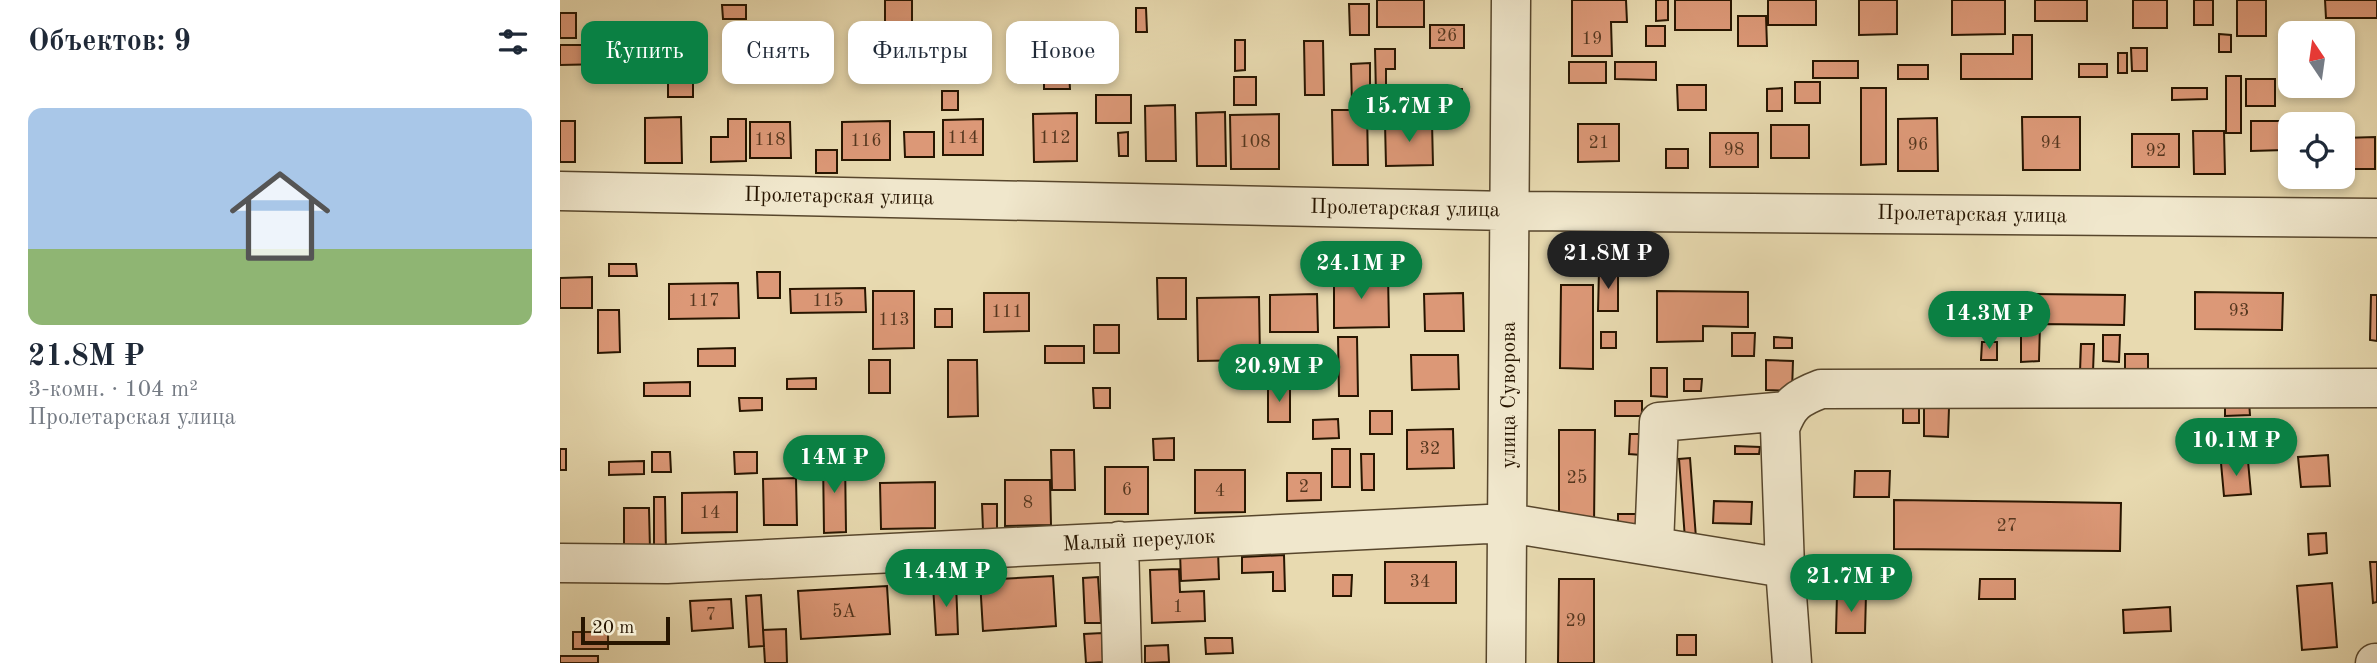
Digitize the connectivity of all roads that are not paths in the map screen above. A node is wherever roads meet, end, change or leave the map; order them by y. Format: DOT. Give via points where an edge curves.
graph roads {
  1 [pos="1511,0"];
  2 [pos="560,191"];
  3 [pos="1510,211"];
  4 [pos="2377,218"];
  5 [pos="2377,388"];
  6 [pos="1786,411"];
  7 [pos="1508,523"];
  8 [pos="1119,541"];
  9 [pos="1654,545"];
  10 [pos="560,563"];
  11 [pos="1785,568"];
  12 [pos="1122,663"];
  13 [pos="1507,663"];
  14 [pos="1792,663"];
  1 -- 3 [label="street, улица Суворова"];
  2 -- 3 [label="street, Пролетарская улица"];
  3 -- 4 [label="street, Пролетарская улица"];
  3 -- 7 [label="street, улица Суворова"];
  5 -- 6 [label="street" via="1821,390 1801,396"];
  6 -- 9 [label="street" via="1659,422"];
  6 -- 11 [label="street" via="1780,428"];
  7 -- 8 [label="street, Малый переулок"];
  7 -- 9 [label="street, Малый переулок"];
  7 -- 13 [label="street, улица Суворова"];
  8 -- 10 [label="street, Малый переулок" via="667,564"];
  8 -- 12 [label="street"];
  9 -- 11 [label="street, Малый переулок"];
  11 -- 14 [label="street"];
}
